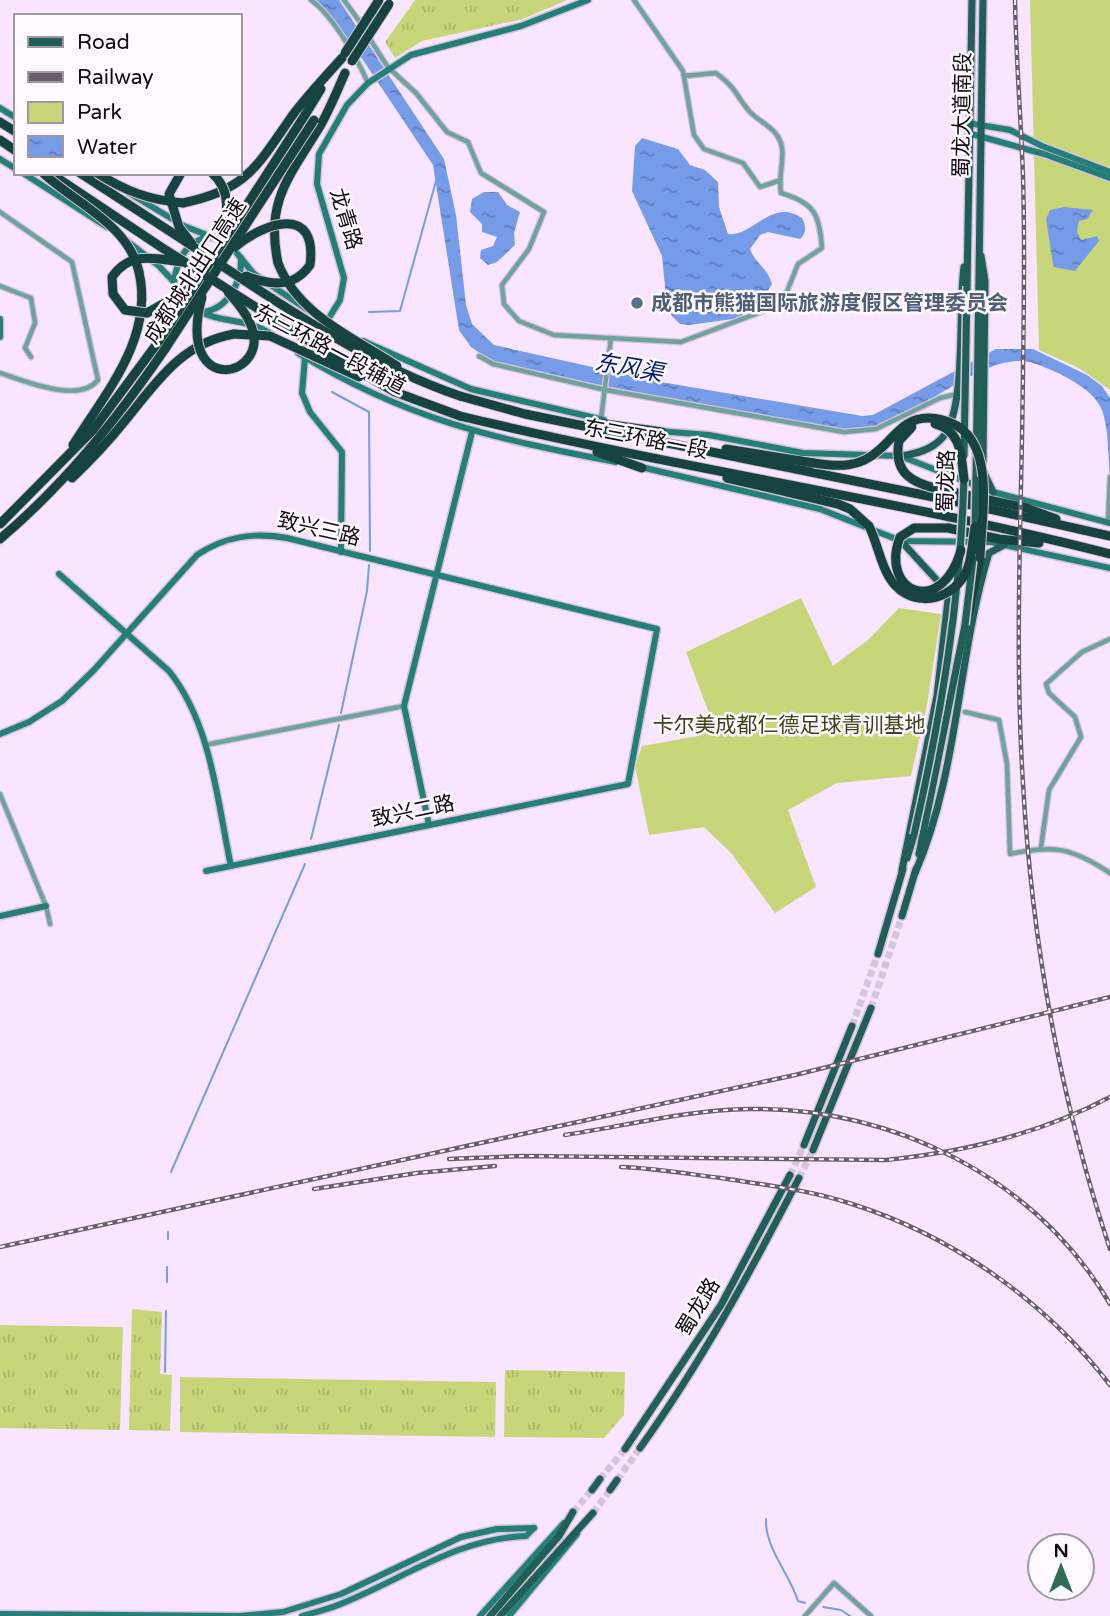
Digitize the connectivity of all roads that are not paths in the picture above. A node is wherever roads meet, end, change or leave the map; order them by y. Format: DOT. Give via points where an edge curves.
graph roads {
  1 [pos="311,0"];
  2 [pos="344,0"];
  3 [pos="379,0"];
  4 [pos="587,0"];
  5 [pos="634,0"];
  6 [pos="972,0"];
  7 [pos="983,0"];
  8 [pos="390,2"];
  9 [pos="346,57"];
  10 [pos="389,69"];
  11 [pos="345,73"];
  12 [pos="684,76"];
  13 [pos="368,83"];
  14 [pos="1,122"];
  15 [pos="968,123"];
  16 [pos="979,124"];
  17 [pos="14,130"];
  18 [pos="968,133"];
  19 [pos="979,135"];
  20 [pos="1110,172"];
  21 [pos="26,175"];
  22 [pos="45,175"];
  23 [pos="53,175"];
  24 [pos="83,175"];
  25 [pos="102,175"];
  26 [pos="102,175"];
  27 [pos="180,175"];
  28 [pos="214,175"];
  29 [pos="1110,178"];
  30 [pos="779,181"];
  31 [pos="0,212"];
  32 [pos="978,231"];
  33 [pos="968,232"];
  34 [pos="213,237"];
  35 [pos="195,248"];
  36 [pos="222,253"];
  37 [pos="241,257"];
  38 [pos="187,263"];
  39 [pos="230,271"];
  40 [pos="174,282"];
  41 [pos="222,285"];
  42 [pos="0,286"];
  43 [pos="200,287"];
  44 [pos="202,313"];
  45 [pos="0,319"];
  46 [pos="327,323"];
  47 [pos="0,337"];
  48 [pos="611,338"];
  49 [pos="162,345"];
  50 [pos="478,356"];
  51 [pos="31,357"];
  52 [pos="305,357"];
  53 [pos="0,373"];
  54 [pos="424,384"];
  55 [pos="606,390"];
  56 [pos="395,392"];
  57 [pos="957,393"];
  58 [pos="525,414"];
  59 [pos="601,419"];
  60 [pos="472,432"];
  61 [pos="662,432"];
  62 [pos="562,441"];
  63 [pos="677,445"];
  64 [pos="900,456"];
  65 [pos="675,463"];
  66 [pos="61,464"];
  67 [pos="642,468"];
  68 [pos="1109,477"];
  69 [pos="964,479"];
  70 [pos="993,492"];
  71 [pos="49,496"];
  72 [pos="1109,522"];
  73 [pos="0,524"];
  74 [pos="975,527"];
  75 [pos="1087,530"];
  76 [pos="1108,535"];
  77 [pos="0,539"];
  78 [pos="901,541"];
  79 [pos="1004,545"];
  80 [pos="1083,547"];
  81 [pos="961,550"];
  82 [pos="341,552"];
  83 [pos="1110,554"];
  84 [pos="1110,568"];
  85 [pos="59,574"];
  86 [pos="436,576"];
  87 [pos="965,625"];
  88 [pos="127,633"];
  89 [pos="1110,639"];
  90 [pos="404,706"];
  91 [pos="965,712"];
  92 [pos="0,734"];
  93 [pos="205,745"];
  94 [pos="628,784"];
  95 [pos="0,794"];
  96 [pos="429,825"];
  97 [pos="918,836"];
  98 [pos="1041,847"];
  99 [pos="231,866"];
  100 [pos="902,870"];
  101 [pos="205,871"];
  102 [pos="915,873"];
  103 [pos="1110,873"];
  104 [pos="46,906"];
  105 [pos="0,916"];
  106 [pos="902,916"];
  107 [pos="50,924"];
  108 [pos="878,954"];
  109 [pos="871,1008"];
  110 [pos="852,1026"];
  111 [pos="804,1145"];
  112 [pos="813,1150"];
  113 [pos="790,1175"];
  114 [pos="799,1178"];
  115 [pos="640,1448"];
  116 [pos="625,1449"];
  117 [pos="600,1479"];
  118 [pos="617,1480"];
  119 [pos="592,1490"];
  120 [pos="610,1490"];
  121 [pos="593,1513"];
  122 [pos="571,1516"];
  123 [pos="586,1521"];
  124 [pos="0,1614"];
  125 [pos="302,1616"];
  126 [pos="480,1616"];
  127 [pos="490,1616"];
  128 [pos="500,1616"];
  129 [pos="509,1616"];
  130 [pos="805,1616"];
  131 [pos="871,1616"];
  1 -- 13 [label="street" via="325,13"];
  2 -- 10 [label="street"];
  3 -- 9 [label="highway, 成都城北出口高速, bridge"];
  4 -- 10 [label="street, 龙青路" via="521,26 411,55"];
  5 -- 12 [label="street"];
  6 -- 15 [label="main road, 蜀龙路"];
  7 -- 16 [label="main road, 蜀龙大道南段"];
  8 -- 9 [label="highway, 成都城北出口高速, bridge"];
  9 -- 11 [label="highway, 成都城北出口高速"];
  9 -- 25 [label="highway, bridge" via="294,114 257,168 219,194 183,203 153,201"];
  9 -- 36 [label="highway, 成都城北出口高速, bridge" via="304,115"];
  10 -- 13 [label="street, 龙青路"];
  10 -- 48 [label="street" via="416,93 447,132 468,142 481,173 544,212 529,249 502,285 504,304 519,321 554,335"];
  11 -- 36 [label="highway, 成都城北出口高速, bridge"];
  11 -- 54 [label="highway, bridge" via="320,126 286,178 277,203 273,224 278,263 293,292 310,309"];
  12 -- 30 [label="street" via="716,73 774,130 782,148"];
  12 -- 30 [label="street" via="694,135 704,149 743,163 760,187"];
  13 -- 46 [label="street, 龙青路" via="334,125 317,170 321,204 344,278 340,300"];
  14 -- 17 [label="highway"];
  15 -- 16 [label="street"];
  15 -- 18 [label="main road, 蜀龙路"];
  16 -- 19 [label="main road, 蜀龙大道南段"];
  16 -- 20 [label="street" via="1010,130"];
  18 -- 19 [label="street"];
  18 -- 33 [label="main road, 蜀龙路"];
  19 -- 29 [label="street"];
  19 -- 32 [label="main road, 蜀龙大道南段"];
  21 -- 40 [label="street" via="124,238"];
  22 -- 66 [label="highway, bridge" via="117,231 139,272 143,305 133,345"];
  23 -- 38 [label="highway, 东三环路一段, bridge"];
  24 -- 35 [label="highway, 东三环路一段, bridge"];
  26 -- 34 [label="street" via="152,209"];
  27 -- 35 [label="highway, bridge" via="169,194 172,209"];
  28 -- 36 [label="highway, bridge" via="222,184 228,206"];
  30 -- 48 [label="street" via="781,193 803,199 819,219 822,248 798,264 782,304 681,342"];
  31 -- 53 [label="street" via="72,262 98,380 91,388 78,391"];
  32 -- 70 [label="main road" via="985,281 982,455"];
  32 -- 74 [label="main road, 蜀龙路, bridge"];
  33 -- 57 [label="main road"];
  33 -- 69 [label="main road, 蜀龙路, bridge"];
  34 -- 37 [label="street, 东三环路一段辅道" via="228,243"];
  34 -- 40 [label="street" via="186,248"];
  35 -- 39 [label="highway, 东三环路一段, bridge"];
  36 -- 39 [label="highway, bridge" via="259,229 280,223 300,229 311,246 310,265 285,283 273,285"];
  36 -- 43 [label="highway, 成都城北出口高速, bridge"];
  37 -- 44 [label="street" via="242,268 227,300 220,308"];
  37 -- 46 [label="street, 东三环路一段辅道" via="254,274"];
  38 -- 41 [label="highway, 东三环路一段, bridge"];
  38 -- 43 [label="highway, bridge" via="148,257 126,261 112,277 113,294 125,310 147,313"];
  39 -- 54 [label="highway, 东三环路一段, bridge" via="365,356"];
  40 -- 44 [label="street, 东三环路一段辅道" via="180,299"];
  41 -- 43 [label="highway, bridge" via="244,310 254,337 254,347 244,363 227,370 208,364 197,347"];
  41 -- 56 [label="highway, 东三环路一段, bridge"];
  42 -- 51 [label="street" via="31,298 35,323 24,348"];
  43 -- 49 [label="highway, 成都城北出口高速, bridge"];
  44 -- 52 [label="street, 东三环路一段辅道" via="253,323"];
  45 -- 47 [label="street"];
  46 -- 52 [label="street, 龙青路"];
  46 -- 59 [label="street, 东三环路一段辅道" via="471,389"];
  48 -- 55 [label="street"];
  49 -- 66 [label="highway, 成都城北出口高速"];
  49 -- 71 [label="highway, 成都城北出口高速" via="126,406"];
  50 -- 55 [label="street" via="493,364"];
  52 -- 60 [label="street, 东三环路一段辅道" via="387,401"];
  52 -- 82 [label="street, 龙青路" via="302,393 310,412 342,452"];
  54 -- 58 [label="highway, 东三环路一段, bridge"];
  55 -- 57 [label="street" via="844,432 877,429"];
  55 -- 59 [label="street"];
  56 -- 62 [label="highway, 东三环路一段, bridge" via="460,416"];
  56 -- 71 [label="highway, bridge" via="270,336 213,338 179,358 103,447"];
  57 -- 64 [label="main road" via="951,425 944,436 926,450"];
  58 -- 61 [label="highway"];
  58 -- 63 [label="highway, 东三环路一段"];
  59 -- 61 [label="street, 东三环路一段辅道"];
  60 -- 67 [label="street, 东三环路一段辅道"];
  60 -- 86 [label="street"];
  61 -- 64 [label="street, 东三环路一段辅道" via="709,435 825,456"];
  62 -- 65 [label="highway, 东三环路一段"];
  62 -- 67 [label="highway"];
  63 -- 75 [label="highway, 东三环路一段"];
  63 -- 87 [label="highway, bridge" via="840,467 862,462 905,425 924,418 958,426 974,440 982,471 980,558"];
  64 -- 70 [label="street, 东三环路一段辅道"];
  65 -- 74 [label="highway, bridge" via="756,487 838,504 869,526 897,587 907,595 930,600 963,579"];
  65 -- 80 [label="highway, 东三环路一段"];
  66 -- 73 [label="highway, 成都城北出口高速"];
  67 -- 78 [label="street, 东三环路一段辅道" via="820,509"];
  68 -- 72 [label="street"];
  69 -- 75 [label="highway, bridge" via="953,432 937,424 912,427 899,442 900,467 911,481 1026,508"];
  69 -- 81 [label="main road, 蜀龙路, bridge"];
  70 -- 72 [label="street, 东三环路一段辅道"];
  71 -- 77 [label="highway, 成都城北出口高速"];
  74 -- 87 [label="main road, 蜀龙路, bridge"];
  75 -- 76 [label="highway, 东三环路一段"];
  78 -- 79 [label="street, 东三环路一段辅道"];
  78 -- 100 [label="main road" via="945,589 948,600 939,683"];
  79 -- 84 [label="street, 东三环路一段辅道"];
  79 -- 102 [label="main road" via="989,553 977,593 946,765 929,837"];
  80 -- 81 [label="highway, bridge" via="999,539 948,528 914,528 900,537 894,559 900,577 913,589 933,590 955,569"];
  80 -- 83 [label="highway, 东三环路一段"];
  81 -- 97 [label="main road, 蜀龙路, bridge" via="949,664"];
  82 -- 86 [label="street, 致兴三路"];
  82 -- 88 [label="street, 致兴三路" via="264,534 213,544 197,555"];
  85 -- 88 [label="street"];
  86 -- 90 [label="street"];
  86 -- 94 [label="street, 致兴三路" via="657,629"];
  87 -- 97 [label="main road, 蜀龙路"];
  88 -- 92 [label="street, 致兴三路" via="62,701"];
  88 -- 93 [label="street" via="182,687"];
  89 -- 98 [label="street" via="1082,652 1046,684 1049,693 1075,717 1081,737 1049,790"];
  90 -- 93 [label="street"];
  90 -- 96 [label="street"];
  91 -- 98 [label="street" via="999,720 1007,764 1010,854"];
  93 -- 99 [label="street"];
  94 -- 96 [label="street, 致兴二路"];
  95 -- 104 [label="street"];
  96 -- 99 [label="street, 致兴二路"];
  97 -- 100 [label="main road, 蜀龙路"];
  97 -- 102 [label="main road, 蜀龙路"];
  98 -- 103 [label="street" via="1063,850"];
  99 -- 101 [label="street, 致兴二路"];
  100 -- 108 [label="main road, 蜀龙路"];
  102 -- 106 [label="main road, 蜀龙路"];
  104 -- 105 [label="street"];
  104 -- 107 [label="street"];
  109 -- 112 [label="main road"];
  110 -- 111 [label="main road"];
  113 -- 116 [label="main road, 蜀龙路" via="720,1305"];
  114 -- 115 [label="main road, 蜀龙路" via="729,1311"];
  117 -- 119 [label="main road"];
  118 -- 120 [label="main road"];
  121 -- 123 [label="main road"];
  122 -- 126 [label="street"];
  122 -- 127 [label="main road"];
  123 -- 128 [label="main road"];
  123 -- 129 [label="street"];
  124 -- 125 [label="street" via="240,1616 283,1612 341,1594 461,1537 497,1529 534,1528 526,1536 470,1544 342,1604"];
  130 -- 131 [label="street" via="834,1583"];
}
